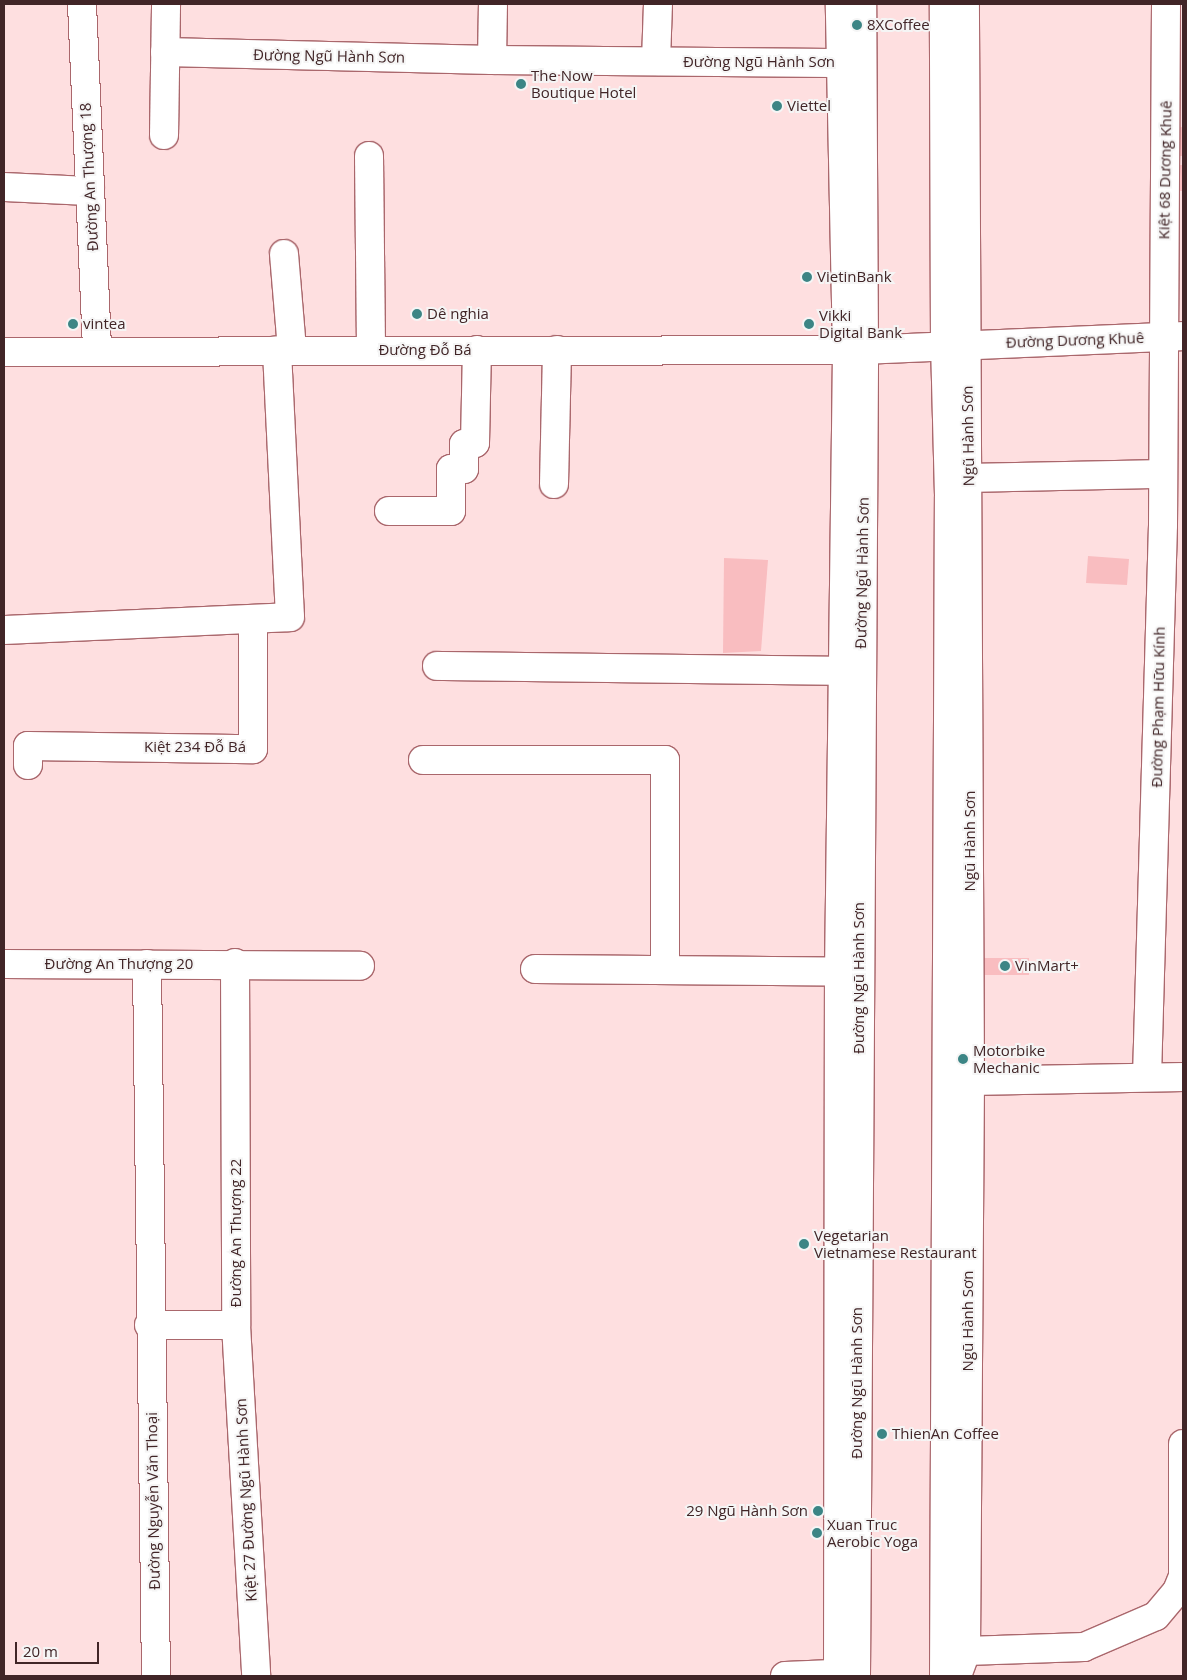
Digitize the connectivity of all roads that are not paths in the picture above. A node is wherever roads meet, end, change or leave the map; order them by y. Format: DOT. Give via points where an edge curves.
graph roads {
  1 [pos="82,4"];
  2 [pos="166,4"];
  3 [pos="493,4"];
  4 [pos="658,4"];
  5 [pos="840,4"];
  6 [pos="862,4"];
  7 [pos="944,4"];
  8 [pos="965,4"];
  9 [pos="1166,4"];
  10 [pos="165,52"];
  11 [pos="492,60"];
  12 [pos="656,61"];
  13 [pos="850,63"];
  14 [pos="164,135"];
  15 [pos="369,156"];
  16 [pos="4,187"];
  17 [pos="90,191"];
  18 [pos="284,254"];
  19 [pos="1173,336"];
  20 [pos="956,345"];
  21 [pos="97,350"];
  22 [pos="284,350"];
  23 [pos="371,350"];
  24 [pos="477,350"];
  25 [pos="557,350"];
  26 [pos="855,350"];
  27 [pos="4,352"];
  28 [pos="1163,474"];
  29 [pos="968,478"];
  30 [pos="554,484"];
  31 [pos="389,511"];
  32 [pos="253,621"];
  33 [pos="4,630"];
  34 [pos="437,666"];
  35 [pos="851,671"];
  36 [pos="423,760"];
  37 [pos="28,764"];
  38 [pos="234,963"];
  39 [pos="4,964"];
  40 [pos="146,964"];
  41 [pos="360,966"];
  42 [pos="535,969"];
  43 [pos="665,970"];
  44 [pos="849,972"];
  45 [pos="1147,1077"];
  46 [pos="1183,1077"];
  47 [pos="970,1082"];
  48 [pos="150,1325"];
  49 [pos="236,1325"];
  50 [pos="1183,1444"];
  51 [pos="1181,1586"];
  52 [pos="966,1650"];
  53 [pos="847,1675"];
  54 [pos="156,1676"];
  55 [pos="256,1676"];
  56 [pos="785,1676"];
  57 [pos="944,1676"];
  58 [pos="957,1676"];
  1 -- 17 [label="main road, Đường An Thượng 18"];
  2 -- 10 [label="main road"];
  3 -- 11 [label="main road"];
  4 -- 12 [label="main road"];
  5 -- 13 [label="main road"];
  6 -- 13 [label="main road"];
  7 -- 20 [label="main road, Ngũ Hành Sơn"];
  8 -- 20 [label="main road, Ngũ Hành Sơn"];
  9 -- 19 [label="main road, Kiệt 68 Dương Khuê"];
  10 -- 11 [label="main road, Đường Ngũ Hành Sơn"];
  10 -- 14 [label="main road"];
  11 -- 12 [label="main road, Đường Ngũ Hành Sơn"];
  12 -- 13 [label="main road, Đường Ngũ Hành Sơn"];
  13 -- 26 [label="main road"];
  13 -- 26 [label="main road, Đường Ngũ Hành Sơn" via="863,280"];
  15 -- 23 [label="main road"];
  16 -- 17 [label="main road"];
  17 -- 21 [label="main road, Đường An Thượng 18"];
  18 -- 22 [label="main road"];
  19 -- 20 [label="main road, Đường Dương Khuê"];
  19 -- 28 [label="main road, Đường Phạm Hữu Kính"];
  20 -- 26 [label="main road, Đường Dương Khuê"];
  20 -- 29 [label="main road, Ngũ Hành Sơn"];
  20 -- 57 [label="main road, Ngũ Hành Sơn" via="949,496"];
  21 -- 22 [label="main road, Đường Đỗ Bá"];
  21 -- 27 [label="main road, Đường Đỗ Bá"];
  22 -- 23 [label="main road, Đường Đỗ Bá"];
  22 -- 32 [label="main road" via="290,617"];
  23 -- 24 [label="main road, Đường Đỗ Bá"];
  24 -- 25 [label="main road, Đường Đỗ Bá"];
  24 -- 31 [label="main road" via="475,443 464,444 464,469 450,469 451,511"];
  25 -- 26 [label="main road, Đường Đỗ Bá"];
  25 -- 30 [label="main road"];
  26 -- 35 [label="main road, Đường Ngũ Hành Sơn"];
  28 -- 29 [label="main road"];
  28 -- 45 [label="main road, Đường Phạm Hữu Kính"];
  29 -- 47 [label="main road, Ngũ Hành Sơn"];
  32 -- 33 [label="main road"];
  32 -- 37 [label="main road, Kiệt 234 Đỗ Bá" via="253,749 28,746"];
  34 -- 35 [label="main road"];
  35 -- 44 [label="main road, Đường Ngũ Hành Sơn"];
  36 -- 43 [label="main road" via="665,760"];
  38 -- 40 [label="main road, Đường An Thượng 20"];
  38 -- 41 [label="main road, Đường An Thượng 20"];
  38 -- 49 [label="main road, Đường An Thượng 22"];
  39 -- 40 [label="main road, Đường An Thượng 20"];
  40 -- 48 [label="main road"];
  42 -- 43 [label="main road"];
  43 -- 44 [label="main road"];
  44 -- 53 [label="main road, Đường Ngũ Hành Sơn"];
  45 -- 46 [label="main road"];
  45 -- 47 [label="main road"];
  47 -- 52 [label="main road, Ngũ Hành Sơn"];
  48 -- 49 [label="main road, Đường An Thượng 22"];
  48 -- 54 [label="main road, Đường Nguyễn Văn Thoại"];
  49 -- 55 [label="main road, Kiệt 27 Đường Ngũ Hành Sơn"];
  50 -- 51 [label="main road"];
  51 -- 52 [label="main road" via="1156,1616 1084,1647"];
  52 -- 58 [label="main road, Ngũ Hành Sơn"];
  53 -- 56 [label="main road"];
}
